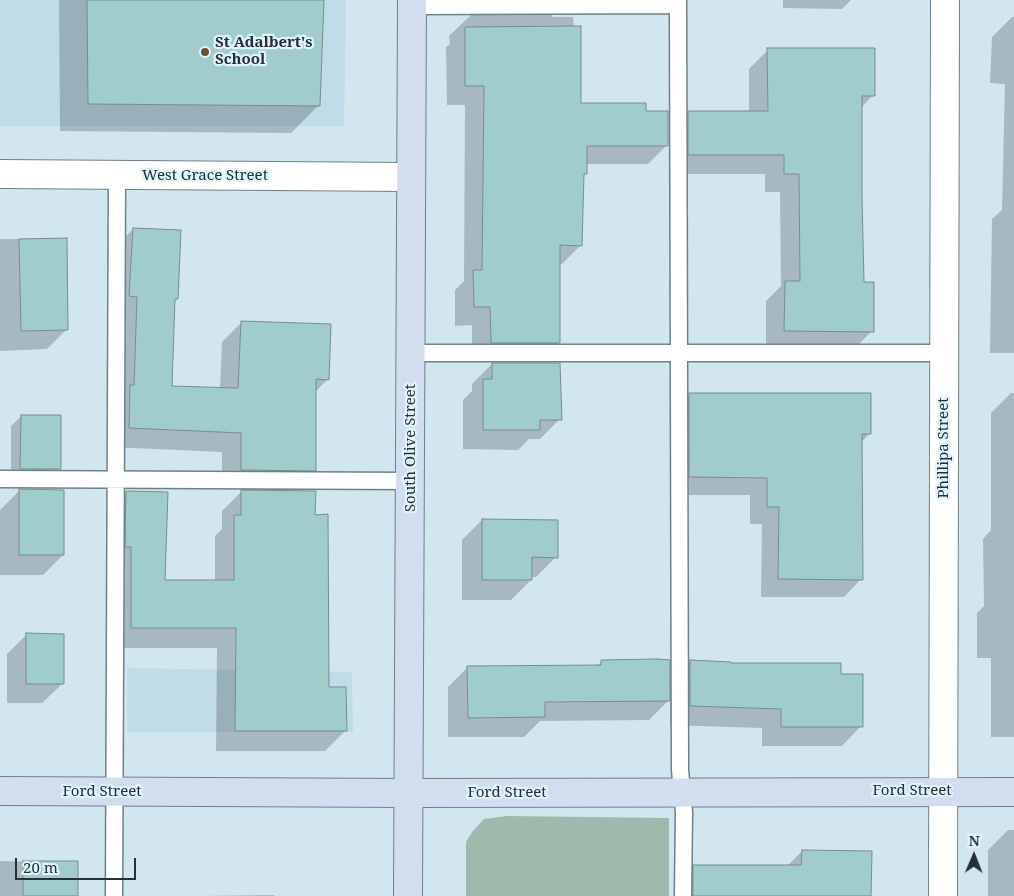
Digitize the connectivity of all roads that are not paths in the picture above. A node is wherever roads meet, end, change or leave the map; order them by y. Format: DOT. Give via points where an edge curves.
graph roads {
  1 [pos="945,0"];
  2 [pos="678,2"];
  3 [pos="412,3"];
  4 [pos="0,174"];
  5 [pos="117,175"];
  6 [pos="410,177"];
  7 [pos="411,353"];
  8 [pos="680,353"];
  9 [pos="944,353"];
  10 [pos="0,479"];
  11 [pos="116,480"];
  12 [pos="411,481"];
  13 [pos="0,791"];
  14 [pos="682,791"];
  15 [pos="943,791"];
  16 [pos="114,792"];
  17 [pos="1014,792"];
  18 [pos="410,793"];
  19 [pos="114,896"];
  20 [pos="408,896"];
  21 [pos="683,896"];
  22 [pos="943,896"];
  1 -- 9 [label="street, Phillipa Street"];
  2 -- 3 [label="lane"];
  2 -- 8 [label="lane"];
  3 -- 6 [label="street, South Olive Street"];
  4 -- 5 [label="street, West Grace Street"];
  5 -- 6 [label="street, West Grace Street"];
  5 -- 11 [label="lane"];
  6 -- 7 [label="street, South Olive Street"];
  7 -- 8 [label="lane"];
  7 -- 12 [label="street, South Olive Street"];
  8 -- 9 [label="lane"];
  8 -- 14 [label="lane"];
  9 -- 15 [label="street, Phillipa Street"];
  10 -- 11 [label="lane"];
  11 -- 12 [label="lane"];
  11 -- 16 [label="lane"];
  12 -- 18 [label="street, South Olive Street"];
  13 -- 16 [label="street, Ford Street"];
  14 -- 15 [label="street, Ford Street"];
  14 -- 18 [label="street, Ford Street"];
  14 -- 21 [label="lane"];
  15 -- 17 [label="street, Ford Street"];
  15 -- 22 [label="street, Phillipa Street"];
  16 -- 18 [label="street, Ford Street"];
  16 -- 19 [label="lane"];
  18 -- 20 [label="street, South Olive Street"];
}
